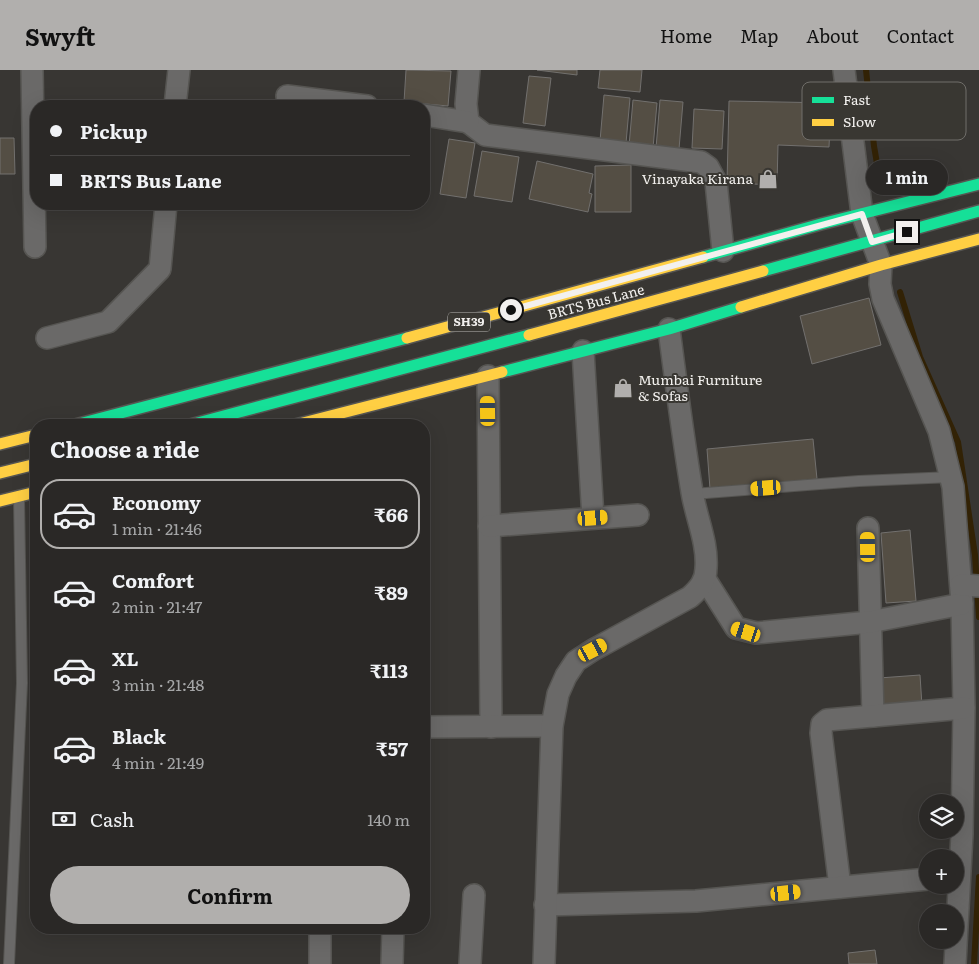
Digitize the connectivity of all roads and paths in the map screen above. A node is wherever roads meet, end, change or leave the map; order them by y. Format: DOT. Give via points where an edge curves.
graph roads {
  1 [pos="32,70"];
  2 [pos="179,70"];
  3 [pos="469,70"];
  4 [pos="287,96"];
  5 [pos="33,100"];
  6 [pos="176,100"];
  7 [pos="319,100"];
  8 [pos="430,116"];
  9 [pos="468,122"];
  10 [pos="853,140"];
  11 [pos="979,184"];
  12 [pos="34,210"];
  13 [pos="165,210"];
  14 [pos="979,211"];
  15 [pos="862,214"];
  16 [pos="979,238"];
  17 [pos="872,242"];
  18 [pos="35,247"];
  19 [pos="723,251"];
  20 [pos="881,264"];
  21 [pos="668,329"];
  22 [pos="47,338"];
  23 [pos="583,350"];
  24 [pos="488,376"];
  25 [pos="98,419"];
  26 [pos="213,419"];
  27 [pos="319,419"];
  28 [pos="30,436"];
  29 [pos="0,444"];
  30 [pos="30,466"];
  31 [pos="0,473"];
  32 [pos="952,478"];
  33 [pos="30,493"];
  34 [pos="693,494"];
  35 [pos="18,496"];
  36 [pos="0,501"];
  37 [pos="638,515"];
  38 [pos="593,518"];
  39 [pos="489,526"];
  40 [pos="868,528"];
  41 [pos="705,579"];
  42 [pos="968,590"];
  43 [pos="870,622"];
  44 [pos="964,708"];
  45 [pos="873,716"];
  46 [pos="552,726"];
  47 [pos="430,727"];
  48 [pos="491,727"];
  49 [pos="959,849"];
  50 [pos="919,880"];
  51 [pos="840,888"];
  52 [pos="956,894"];
  53 [pos="474,895"];
  54 [pos="545,905"];
  55 [pos="320,934"];
  56 [pos="393,934"];
  57 [pos="9,964"];
  58 [pos="320,964"];
  59 [pos="392,964"];
  60 [pos="470,964"];
  61 [pos="544,964"];
  62 [pos="954,964"];
  1 -- 5 [label="street"];
  2 -- 6 [label="street"];
  3 -- 9 [label="street"];
  4 -- 7 [label="street"];
  8 -- 9 [label="street"];
  9 -- 19 [label="street" via="486,135 701,162 708,167 716,182"];
  10 -- 15 [label="street"];
  11 -- 15 [label="main road, SH39"];
  12 -- 18 [label="street"];
  13 -- 22 [label="street" via="160,269 108,322"];
  14 -- 17 [label="main road, BRTS Bus Lane"];
  15 -- 17 [label="street"];
  15 -- 19 [label="main road, SH39"];
  16 -- 20 [label="main road"];
  17 -- 20 [label="street"];
  17 -- 26 [label="main road, BRTS Bus Lane"];
  19 -- 25 [label="main road, SH39"];
  20 -- 21 [label="main road"];
  20 -- 32 [label="street" via="883,299 939,431"];
  21 -- 23 [label="main road"];
  21 -- 34 [label="street"];
  23 -- 24 [label="main road"];
  23 -- 38 [label="street"];
  24 -- 27 [label="main road"];
  24 -- 39 [label="street"];
  28 -- 29 [label="main road"];
  30 -- 31 [label="main road"];
  32 -- 34 [label="lane" via="859,481"];
  32 -- 42 [label="street"];
  33 -- 35 [label="main road"];
  34 -- 41 [label="street" via="707,566"];
  35 -- 36 [label="main road"];
  35 -- 57 [label="lane" via="22,683"];
  37 -- 38 [label="street"];
  38 -- 39 [label="street"];
  39 -- 48 [label="street"];
  40 -- 43 [label="street"];
  41 -- 43 [label="street" via="731,622 746,632"];
  41 -- 46 [label="street" via="690,597 576,662 558,694"];
  42 -- 43 [label="street"];
  42 -- 44 [label="street"];
  43 -- 45 [label="street"];
  44 -- 45 [label="street"];
  44 -- 49 [label="street"];
  45 -- 51 [label="street" via="827,720 822,724"];
  46 -- 48 [label="street"];
  46 -- 54 [label="street"];
  47 -- 48 [label="street"];
  50 -- 51 [label="street"];
  51 -- 54 [label="street" via="696,902"];
  52 -- 62 [label="street"];
  53 -- 60 [label="street"];
  54 -- 61 [label="street"];
  55 -- 58 [label="street"];
  56 -- 59 [label="street"];
}
